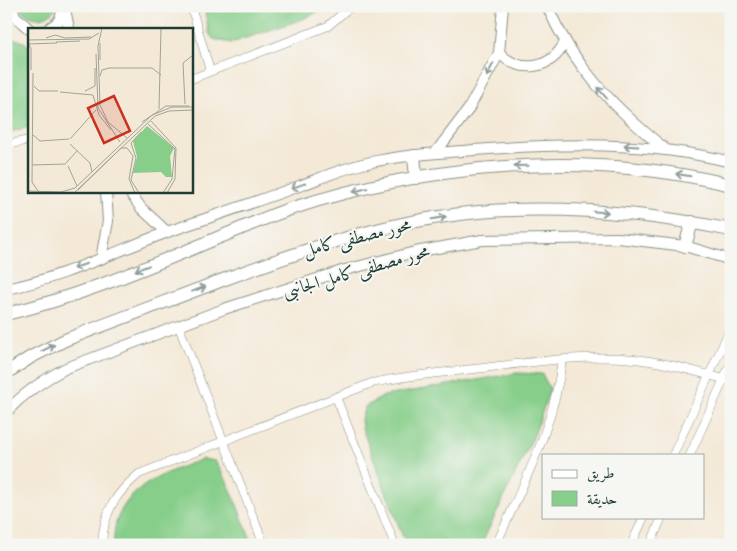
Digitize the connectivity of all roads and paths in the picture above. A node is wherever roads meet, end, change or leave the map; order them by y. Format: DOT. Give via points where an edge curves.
graph roads {
  1 [pos="12,6"];
  2 [pos="190,6"];
  3 [pos="351,6"];
  4 [pos="503,6"];
  5 [pos="547,6"];
  6 [pos="65,8"];
  7 [pos="19,22"];
  8 [pos="6,24"];
  9 [pos="28,28"];
  10 [pos="49,28"];
  11 [pos="69,28"];
  12 [pos="565,42"];
  13 [pos="499,53"];
  14 [pos="210,71"];
  15 [pos="192,79"];
  16 [pos="28,140"];
  17 [pos="6,146"];
  18 [pos="665,148"];
  19 [pos="436,152"];
  20 [pos="414,156"];
  21 [pos="731,162"];
  22 [pos="416,178"];
  23 [pos="731,185"];
  24 [pos="106,192"];
  25 [pos="129,192"];
  26 [pos="692,222"];
  27 [pos="731,230"];
  28 [pos="167,232"];
  29 [pos="685,246"];
  30 [pos="101,258"];
  31 [pos="731,260"];
  32 [pos="6,289"];
  33 [pos="6,314"];
  34 [pos="179,327"];
  35 [pos="731,327"];
  36 [pos="562,359"];
  37 [pos="731,363"];
  38 [pos="6,373"];
  39 [pos="710,376"];
  40 [pos="727,380"];
  41 [pos="336,397"];
  42 [pos="6,412"];
  43 [pos="224,441"];
  44 [pos="673,454"];
  45 [pos="690,454"];
  46 [pos="644,518"];
  47 [pos="662,518"];
  48 [pos="102,545"];
  49 [pos="264,545"];
  50 [pos="395,545"];
  51 [pos="496,545"];
  52 [pos="631,545"];
  53 [pos="650,545"];
  1 -- 7 [label="street"];
  2 -- 14 [label="street"];
  3 -- 14 [label="street" via="328,26"];
  4 -- 13 [label="street"];
  5 -- 12 [label="street"];
  6 -- 10 [label="street" via="58,22"];
  6 -- 11 [label="street"];
  7 -- 8 [label="street"];
  7 -- 9 [label="street"];
  12 -- 13 [label="street" via="559,55 535,66 508,62"];
  18 -- 12 [label="street, one-way" via="610,101"];
  13 -- 19 [label="street, one-way" via="468,110"];
  14 -- 15 [label="street"];
  16 -- 17 [label="street"];
  18 -- 19 [label="street, one-way" via="530,146"];
  18 -- 21 [label="street"];
  19 -- 20 [label="street"];
  20 -- 22 [label="main road"];
  20 -- 28 [label="street, one-way" via="365,163"];
  23 -- 22 [label="main road, one-way" via="667,172 593,166 514,166"];
  22 -- 33 [label="main road, one-way" via="290,209 69,296"];
  24 -- 30 [label="street" via="108,222"];
  25 -- 28 [label="street"];
  26 -- 27 [label="main road, محور مصطفى كامل"];
  26 -- 29 [label="main road"];
  38 -- 26 [label="main road, محور مصطفى كامل, one-way" via="65,340 267,264 336,241 408,224 478,212 541,209 623,213"];
  28 -- 30 [label="street"];
  29 -- 31 [label="street, محور مصطفى كامل الجانبى"];
  29 -- 34 [label="street, محور مصطفى كامل الجانبى" via="618,238 482,240 414,252 345,270"];
  30 -- 32 [label="street, one-way"];
  34 -- 42 [label="street, محور مصطفى كامل الجانبى" via="66,368 43,380"];
  34 -- 43 [label="street"];
  35 -- 39 [label="street"];
  36 -- 39 [label="street" via="635,359"];
  36 -- 41 [label="street" via="391,379"];
  36 -- 51 [label="street" via="560,384 546,432"];
  37 -- 40 [label="street"];
  39 -- 40 [label="street"];
  39 -- 44 [label="street"];
  40 -- 45 [label="street"];
  41 -- 43 [label="street"];
  41 -- 50 [label="street"];
  43 -- 48 [label="street" via="139,474 122,488 110,506 103,527"];
  43 -- 49 [label="street"];
  46 -- 52 [label="street"];
  47 -- 53 [label="street"];
}
